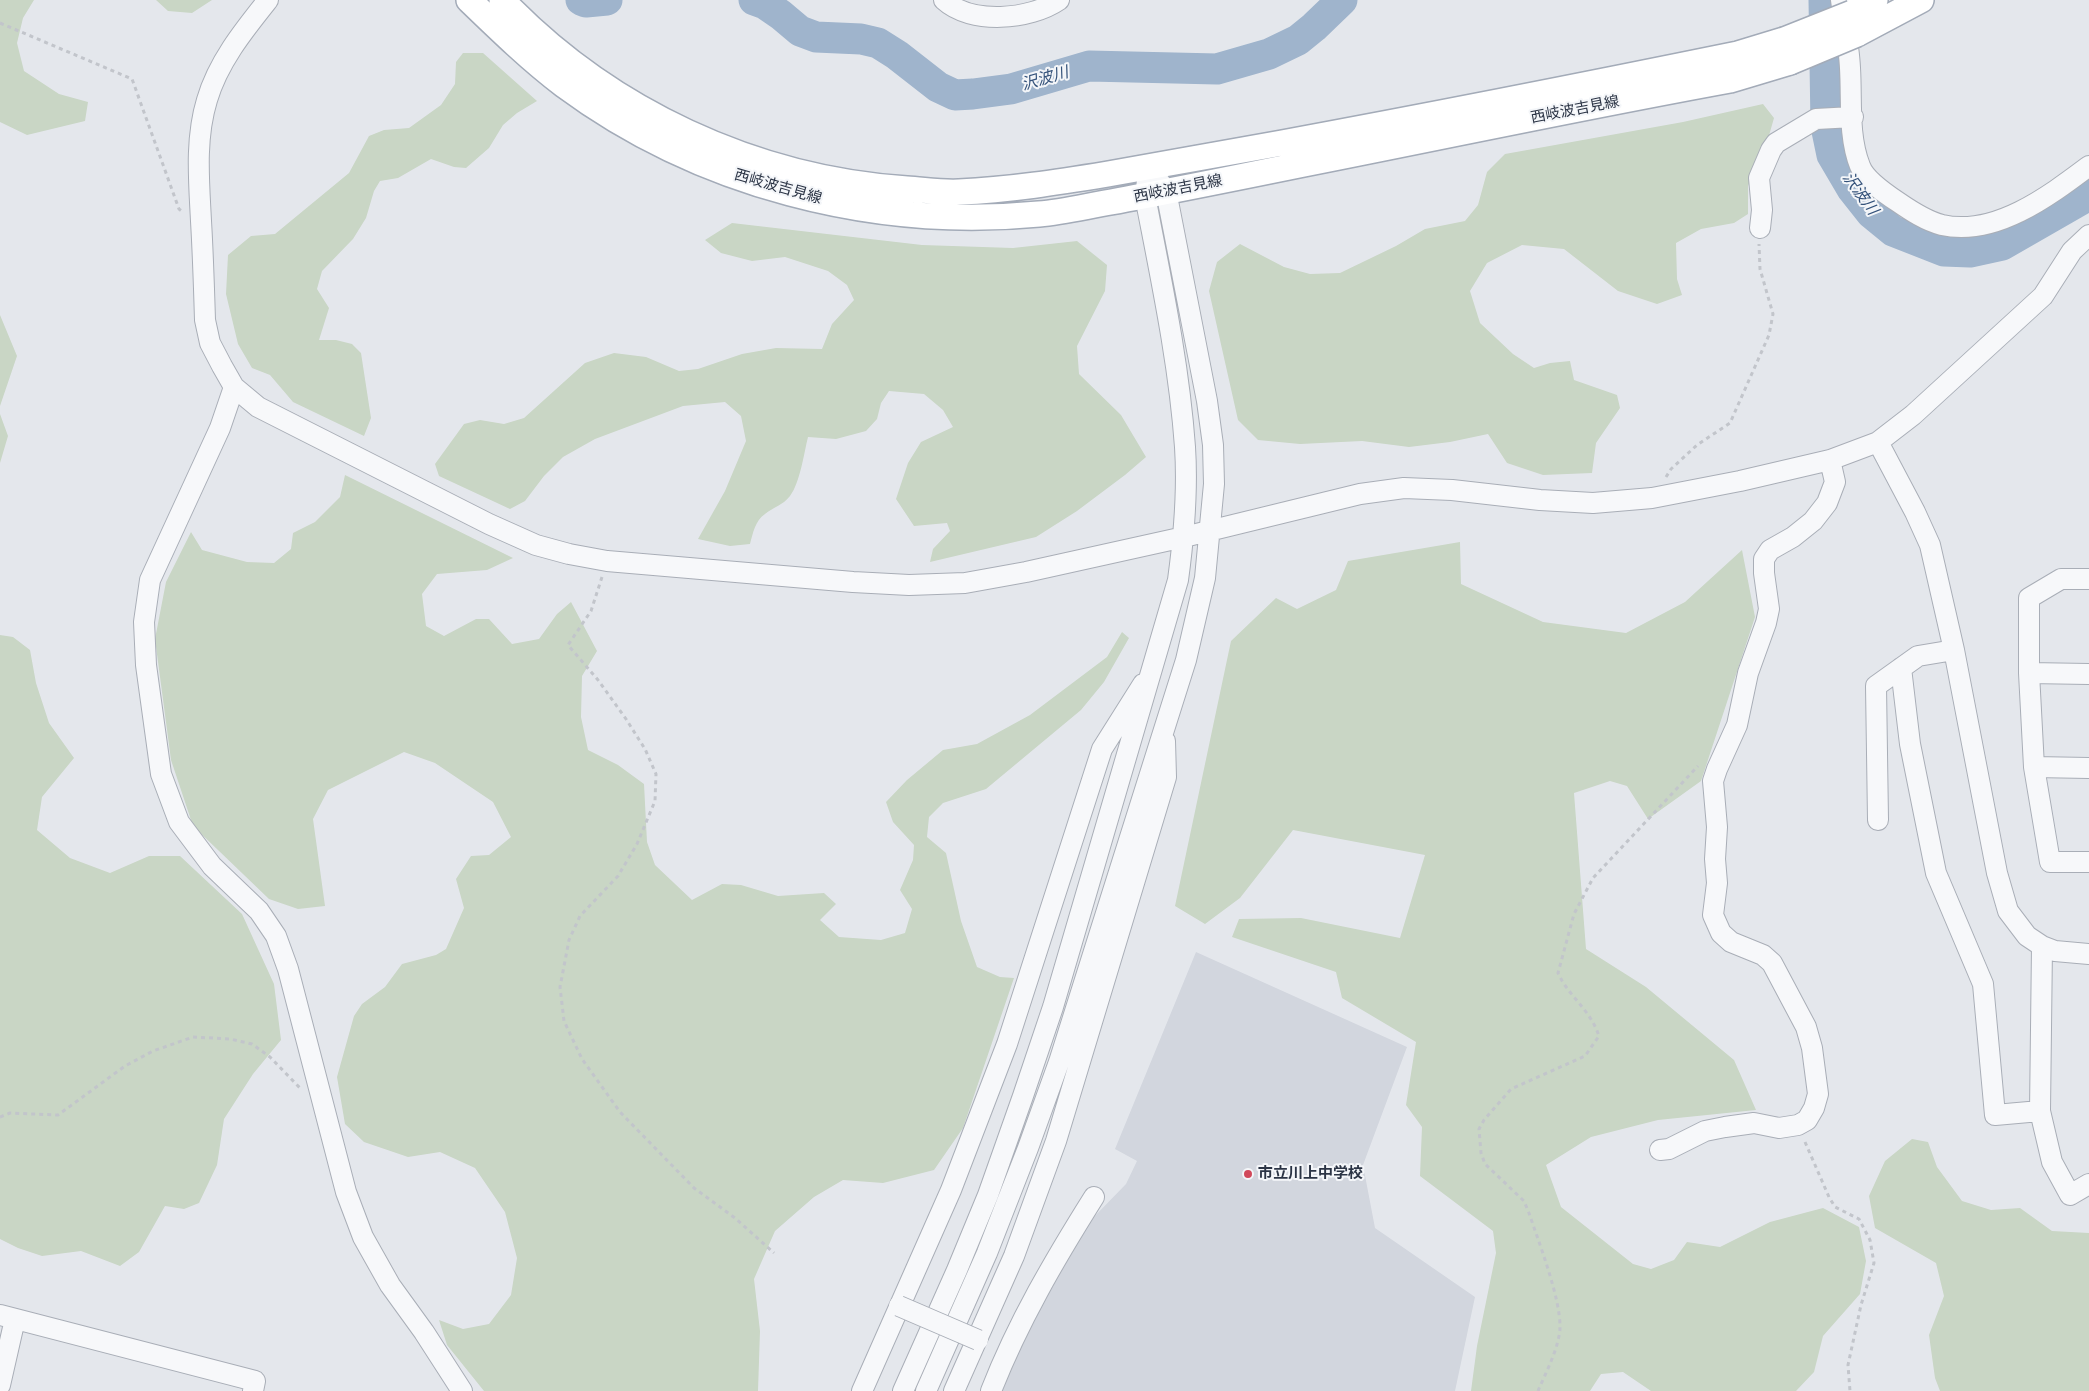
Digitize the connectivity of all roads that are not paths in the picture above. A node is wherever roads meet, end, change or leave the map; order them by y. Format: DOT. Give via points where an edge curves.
graph roads {
  1 [pos="268,0"];
  2 [pos="469,0"];
  3 [pos="502,0"];
  4 [pos="944,0"];
  5 [pos="1059,0"];
  6 [pos="1875,0"];
  7 [pos="1921,0"];
  8 [pos="1850,16"];
  9 [pos="1787,51"];
  10 [pos="1848,117"];
  11 [pos="2089,166"];
  12 [pos="1149,167"];
  13 [pos="1156,194"];
  14 [pos="1760,228"];
  15 [pos="2089,235"];
  16 [pos="234,387"];
  17 [pos="1878,442"];
  18 [pos="1830,460"];
  19 [pos="1211,530"];
  20 [pos="1184,537"];
  21 [pos="2089,579"];
  22 [pos="1954,650"];
  23 [pos="1154,668"];
  24 [pos="1901,668"];
  25 [pos="2029,673"];
  26 [pos="2089,674"];
  27 [pos="1164,724"];
  28 [pos="2034,767"];
  29 [pos="2089,768"];
  30 [pos="1878,820"];
  31 [pos="2089,862"];
  32 [pos="2042,946"];
  33 [pos="2089,954"];
  34 [pos="2040,1111"];
  35 [pos="1660,1150"];
  36 [pos="2089,1184"];
  37 [pos="1094,1197"];
  38 [pos="899,1306"];
  39 [pos="8,1317"];
  40 [pos="978,1340"];
  41 [pos="1006,1354"];
  42 [pos="0,1385"];
  43 [pos="253,1391"];
  44 [pos="462,1391"];
  45 [pos="862,1391"];
  46 [pos="903,1391"];
  47 [pos="926,1391"];
  48 [pos="954,1391"];
  49 [pos="991,1391"];
  1 -- 16 [label="street" via="221,67 207,99 201,128 198,168 206,320 210,343"];
  2 -- 13 [label="main road, 西岐波吉見線" via="563,84 613,118 682,154 748,181 847,206 960,218 1040,214"];
  3 -- 12 [label="main road, 西岐波吉見線" via="566,57 646,112 739,155 802,174 873,187 957,193 1040,185"];
  4 -- 5 [label="street" via="978,16 1000,18 1032,12"];
  6 -- 8 [label="main road, 西岐波吉見線"];
  7 -- 8 [label="main road, 西岐波吉見線"];
  8 -- 9 [label="main road, 西岐波吉見線, bridge"];
  8 -- 10 [label="street"];
  9 -- 12 [label="main road, 西岐波吉見線" via="1738,54"];
  9 -- 13 [label="main road, 西岐波吉見線" via="1730,80"];
  10 -- 11 [label="street" via="1860,168 1880,189 1912,212 1942,225 1992,223 2018,214"];
  10 -- 14 [label="street" via="1816,118 1770,150 1759,178"];
  12 -- 13 [label="street"];
  13 -- 19 [label="street" via="1207,401 1213,445"];
  13 -- 20 [label="street" via="1185,448"];
  15 -- 17 [label="street" via="2072,250 2043,296 1913,415"];
  16 -- 20 [label="street" via="291,425 489,524 536,545 607,561 862,583 965,584"];
  16 -- 44 [label="street" via="220,428 150,580 144,622 146,665 161,774 179,822 212,866 259,911 276,936 288,969 346,1192 363,1237 390,1285"];
  17 -- 18 [label="street"];
  17 -- 22 [label="street" via="1930,545"];
  18 -- 19 [label="street" via="1652,498 1593,503 1404,488 1360,494"];
  18 -- 35 [label="street" via="1835,482 1827,504 1812,521 1770,550 1764,559 1769,609 1766,623 1748,673 1737,725 1713,781 1717,826 1713,915 1721,933 1731,942 1762,954 1772,963 1806,1027 1818,1094 1807,1120 1798,1125 1779,1128 1754,1123 1725,1126"];
  19 -- 20 [label="street"];
  19 -- 27 [label="street" via="1195,626"];
  20 -- 23 [label="street" via="1178,580"];
  21 -- 25 [label="street" via="2061,579 2028,598"];
  22 -- 24 [label="street" via="1918,656"];
  22 -- 32 [label="street" via="1997,873 2008,911 2027,936"];
  23 -- 38 [label="street" via="1102,749 1007,1044 951,1190"];
  23 -- 46 [label="street" via="1053,1007 1023,1096 988,1195"];
  24 -- 30 [label="street" via="1876,686"];
  24 -- 34 [label="street" via="1910,744 1936,874 1983,984 1995,1115"];
  25 -- 26 [label="street"];
  25 -- 28 [label="street"];
  27 -- 40 [label="street" via="1166,777 1056,1141 1014,1256"];
  27 -- 47 [label="street" via="1059,1062 987,1253"];
  28 -- 29 [label="street"];
  28 -- 31 [label="street" via="2050,862"];
  32 -- 33 [label="street" via="2055,951"];
  32 -- 34 [label="street"];
  34 -- 36 [label="street" via="2052,1162 2070,1195"];
  37 -- 41 [label="street" via="1050,1267"];
  38 -- 40 [label="street, bridge"];
  38 -- 45 [label="street"];
  39 -- 42 [label="street"];
  39 -- 43 [label="street" via="255,1382"];
  40 -- 41 [label="street"];
  40 -- 48 [label="street"];
  41 -- 49 [label="street"];
}
